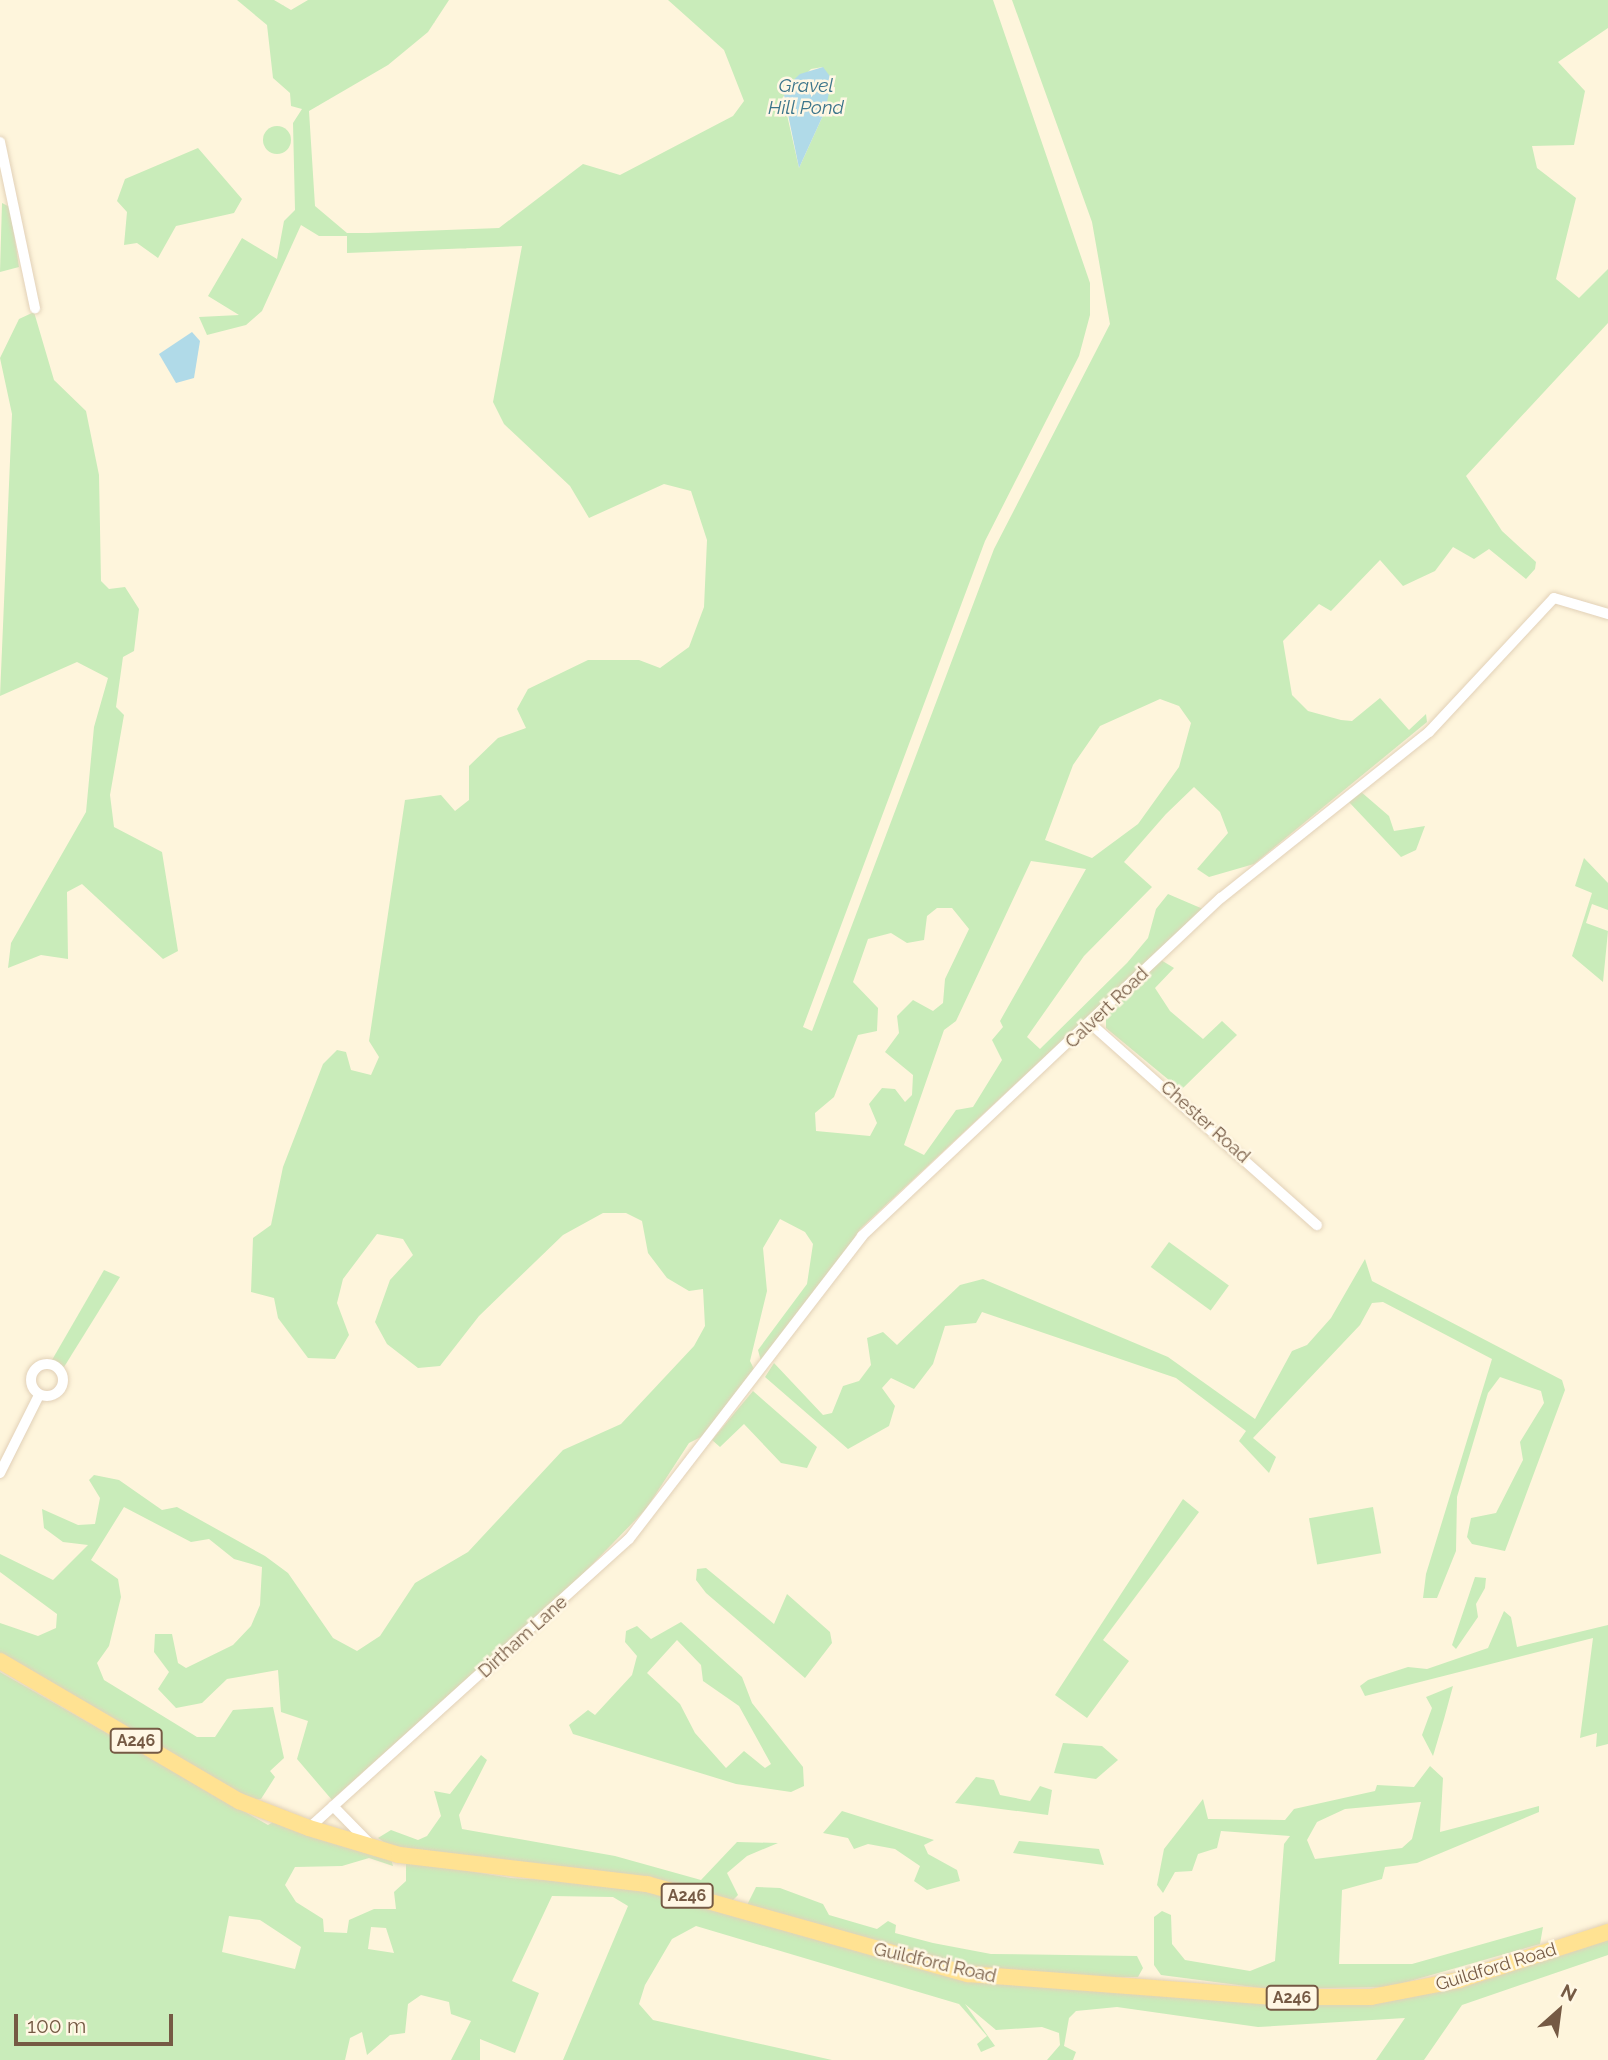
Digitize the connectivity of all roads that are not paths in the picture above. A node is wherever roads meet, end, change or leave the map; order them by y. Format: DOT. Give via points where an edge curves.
graph roads {
  1 [pos="0,142"];
  2 [pos="9,188"];
  3 [pos="0,198"];
  4 [pos="35,307"];
  5 [pos="1608,614"];
  6 [pos="1090,1023"];
  7 [pos="1317,1225"];
  8 [pos="39,1395"];
  9 [pos="692,1450"];
  10 [pos="0,1473"];
  11 [pos="3,1663"];
  12 [pos="333,1805"];
  13 [pos="310,1828"];
  14 [pos="373,1847"];
  15 [pos="1608,1932"];
  1 -- 2 [label="street"];
  2 -- 3 [label="street"];
  2 -- 4 [label="street"];
  5 -- 6 [label="street, Calvert Road" via="1554,598 1429,732 1245,876"];
  6 -- 7 [label="street, Chester Road"];
  6 -- 9 [label="street, Calvert Road" via="862,1236 727,1417"];
  8 -- 10 [label="street"];
  9 -- 12 [label="street, Dirtham Lane" via="629,1539"];
  11 -- 13 [label="main road, A246" via="239,1801"];
  12 -- 13 [label="street, Dirtham Lane"];
  12 -- 14 [label="street"];
  13 -- 14 [label="main road, Guildford Road / A246"];
  14 -- 15 [label="main road, Guildford Road / A246" via="469,1867 647,1884 998,1979 1150,1983 1277,1997 1371,1997 1459,1980"];
}
